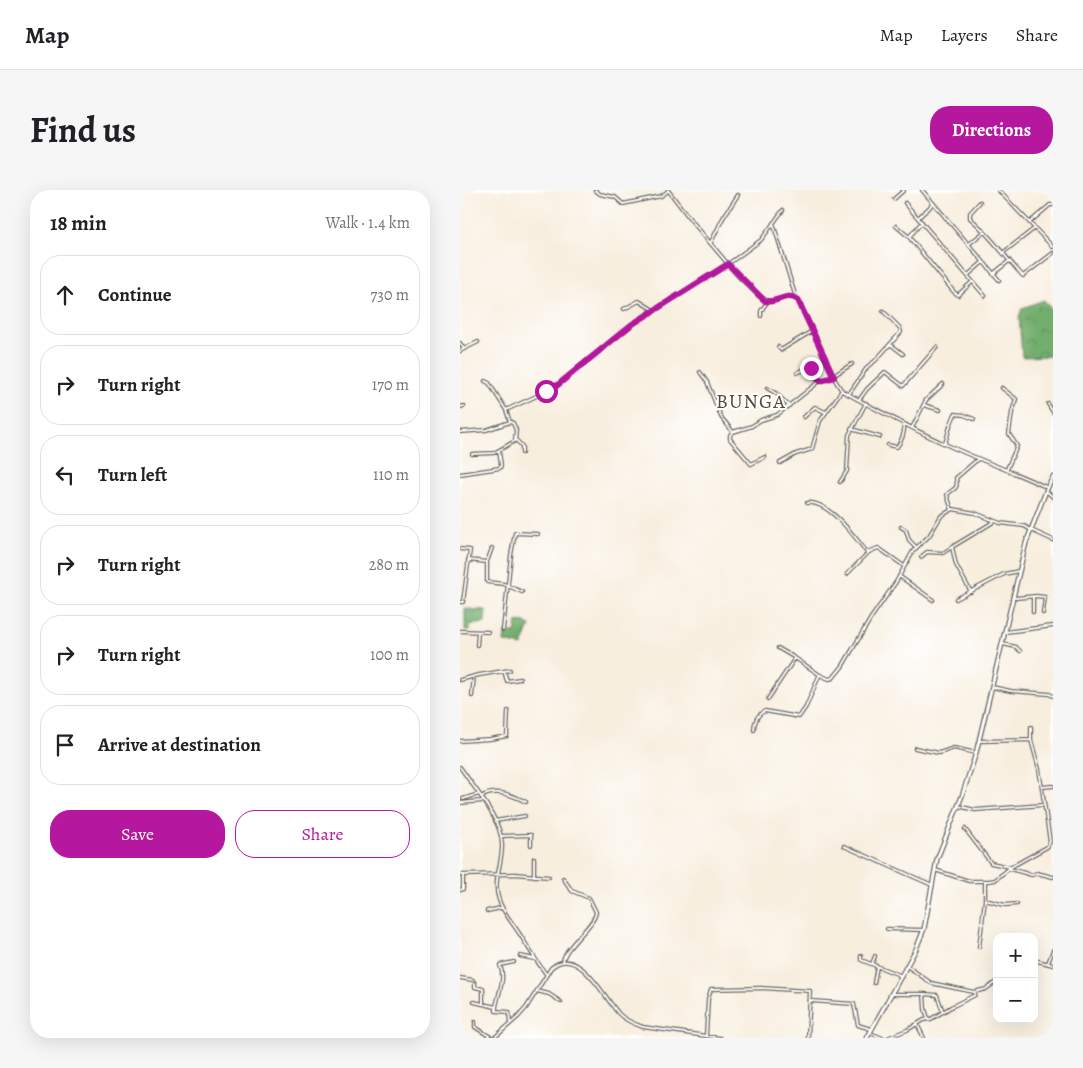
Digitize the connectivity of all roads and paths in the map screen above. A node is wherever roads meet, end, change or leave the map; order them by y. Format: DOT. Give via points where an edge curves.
graph roads {
  1 [pos="595,190"];
  2 [pos="668,190"];
  3 [pos="904,190"];
  4 [pos="922,190"];
  5 [pos="998,190"];
  6 [pos="738,195"];
  7 [pos="894,199"];
  8 [pos="980,202"];
  9 [pos="905,203"];
  10 [pos="932,203"];
  11 [pos="1053,205"];
  12 [pos="783,210"];
  13 [pos="919,217"];
  14 [pos="922,222"];
  15 [pos="1030,222"];
  16 [pos="773,223"];
  17 [pos="896,226"];
  18 [pos="1036,228"];
  19 [pos="984,232"];
  20 [pos="909,237"];
  21 [pos="711,242"];
  22 [pos="968,244"];
  23 [pos="1053,246"];
  24 [pos="1004,252"];
  25 [pos="1053,253"];
  26 [pos="1009,261"];
  27 [pos="983,262"];
  28 [pos="728,264"];
  29 [pos="994,274"];
  30 [pos="968,275"];
  31 [pos="972,280"];
  32 [pos="999,280"];
  33 [pos="985,296"];
  34 [pos="796,298"];
  35 [pos="767,302"];
  36 [pos="624,309"];
  37 [pos="655,311"];
  38 [pos="882,311"];
  39 [pos="761,316"];
  40 [pos="812,331"];
  41 [pos="478,342"];
  42 [pos="460,343"];
  43 [pos="890,344"];
  44 [pos="778,347"];
  45 [pos="938,347"];
  46 [pos="464,349"];
  47 [pos="460,350"];
  48 [pos="903,354"];
  49 [pos="852,364"];
  50 [pos="700,372"];
  51 [pos="797,373"];
  52 [pos="834,377"];
  53 [pos="485,381"];
  54 [pos="820,381"];
  55 [pos="942,384"];
  56 [pos="767,388"];
  57 [pos="1002,388"];
  58 [pos="842,390"];
  59 [pos="849,394"];
  60 [pos="859,400"];
  61 [pos="866,403"];
  62 [pos="1048,404"];
  63 [pos="924,405"];
  64 [pos="464,406"];
  65 [pos="789,406"];
  66 [pos="460,407"];
  67 [pos="506,410"];
  68 [pos="940,410"];
  69 [pos="825,412"];
  70 [pos="1053,412"];
  71 [pos="804,417"];
  72 [pos="974,419"];
  73 [pos="510,422"];
  74 [pos="904,424"];
  75 [pos="912,428"];
  76 [pos="851,429"];
  77 [pos="460,432"];
  78 [pos="733,432"];
  79 [pos="880,437"];
  80 [pos="516,440"];
  81 [pos="945,444"];
  82 [pos="888,446"];
  83 [pos="499,451"];
  84 [pos="522,453"];
  85 [pos="472,454"];
  86 [pos="765,457"];
  87 [pos="978,459"];
  88 [pos="780,463"];
  89 [pos="1007,469"];
  90 [pos="460,474"];
  91 [pos="1053,477"];
  92 [pos="840,482"];
  93 [pos="1047,490"];
  94 [pos="1053,497"];
  95 [pos="807,503"];
  96 [pos="952,510"];
  97 [pos="995,521"];
  98 [pos="901,528"];
  99 [pos="1031,530"];
  100 [pos="538,534"];
  101 [pos="1053,540"];
  102 [pos="916,547"];
  103 [pos="492,548"];
  104 [pos="952,548"];
  105 [pos="460,549"];
  106 [pos="869,552"];
  107 [pos="921,557"];
  108 [pos="468,560"];
  109 [pos="487,562"];
  110 [pos="904,566"];
  111 [pos="1020,571"];
  112 [pos="846,574"];
  113 [pos="899,576"];
  114 [pos="509,586"];
  115 [pos="522,592"];
  116 [pos="971,592"];
  117 [pos="1013,596"];
  118 [pos="1033,597"];
  119 [pos="956,599"];
  120 [pos="933,600"];
  121 [pos="460,602"];
  122 [pos="1033,612"];
  123 [pos="1043,613"];
  124 [pos="1053,626"];
  125 [pos="503,630"];
  126 [pos="460,631"];
  127 [pos="488,632"];
  128 [pos="1005,632"];
  129 [pos="478,633"];
  130 [pos="1002,644"];
  131 [pos="477,645"];
  132 [pos="778,648"];
  133 [pos="1020,651"];
  134 [pos="795,658"];
  135 [pos="510,670"];
  136 [pos="504,671"];
  137 [pos="820,675"];
  138 [pos="474,676"];
  139 [pos="520,679"];
  140 [pos="460,680"];
  141 [pos="992,687"];
  142 [pos="472,696"];
  143 [pos="1053,696"];
  144 [pos="768,699"];
  145 [pos="508,711"];
  146 [pos="1031,726"];
  147 [pos="754,730"];
  148 [pos="1031,740"];
  149 [pos="460,741"];
  150 [pos="979,741"];
  151 [pos="915,748"];
  152 [pos="976,754"];
  153 [pos="460,767"];
  154 [pos="464,774"];
  155 [pos="460,775"];
  156 [pos="1053,786"];
  157 [pos="1042,787"];
  158 [pos="480,796"];
  159 [pos="463,799"];
  160 [pos="483,801"];
  161 [pos="526,802"];
  162 [pos="460,803"];
  163 [pos="1044,805"];
  164 [pos="958,806"];
  165 [pos="525,816"];
  166 [pos="495,821"];
  167 [pos="965,829"];
  168 [pos="501,836"];
  169 [pos="531,845"];
  170 [pos="844,846"];
  171 [pos="534,858"];
  172 [pos="1010,868"];
  173 [pos="935,870"];
  174 [pos="497,874"];
  175 [pos="462,875"];
  176 [pos="534,876"];
  177 [pos="549,877"];
  178 [pos="1053,877"];
  179 [pos="563,878"];
  180 [pos="985,882"];
  181 [pos="932,885"];
  182 [pos="460,890"];
  183 [pos="985,900"];
  184 [pos="1017,904"];
  185 [pos="501,908"];
  186 [pos="487,911"];
  187 [pos="887,929"];
  188 [pos="923,930"];
  189 [pos="979,947"];
  190 [pos="1053,950"];
  191 [pos="520,956"];
  192 [pos="861,956"];
  193 [pos="875,956"];
  194 [pos="535,960"];
  195 [pos="1038,961"];
  196 [pos="514,962"];
  197 [pos="563,962"];
  198 [pos="1048,963"];
  199 [pos="872,964"];
  200 [pos="1053,965"];
  201 [pos="877,966"];
  202 [pos="907,966"];
  203 [pos="546,974"];
  204 [pos="902,976"];
  205 [pos="460,978"];
  206 [pos="473,980"];
  207 [pos="874,982"];
  208 [pos="475,983"];
  209 [pos="993,984"];
  210 [pos="537,990"];
  211 [pos="975,992"];
  212 [pos="892,994"];
  213 [pos="924,994"];
  214 [pos="810,1000"];
  215 [pos="474,1002"];
  216 [pos="561,1002"];
  217 [pos="483,1004"];
  218 [pos="496,1007"];
  219 [pos="943,1012"];
  220 [pos="928,1019"];
  221 [pos="474,1022"];
  222 [pos="510,1024"];
  223 [pos="917,1024"];
  224 [pos="871,1031"];
  225 [pos="696,1034"];
  226 [pos="706,1036"];
  227 [pos="493,1038"];
  228 [pos="692,1038"];
  229 [pos="720,1038"];
  230 [pos="808,1038"];
  231 [pos="867,1038"];
  232 [pos="883,1038"];
  233 [pos="887,1038"];
  234 [pos="924,1038"];
  1 -- 2 [label="street" via="615,197 623,204 661,196"];
  2 -- 21 [label="street"];
  3 -- 7 [label="street"];
  4 -- 10 [label="street"];
  5 -- 15 [label="street"];
  6 -- 21 [label="street"];
  8 -- 19 [label="street" via="969,215"];
  9 -- 13 [label="street"];
  10 -- 13 [label="street"];
  10 -- 22 [label="street"];
  11 -- 15 [label="street"];
  12 -- 16 [label="street"];
  13 -- 14 [label="street"];
  14 -- 20 [label="street"];
  14 -- 30 [label="street"];
  15 -- 18 [label="street"];
  16 -- 28 [label="street" via="760,240"];
  16 -- 34 [label="street"];
  17 -- 20 [label="street"];
  18 -- 23 [label="street"];
  18 -- 24 [label="street"];
  19 -- 22 [label="street"];
  19 -- 24 [label="street"];
  20 -- 31 [label="street" via="958,295"];
  21 -- 28 [label="street"];
  22 -- 27 [label="street"];
  24 -- 26 [label="street"];
  25 -- 26 [label="street" via="1023,276"];
  26 -- 29 [label="street"];
  27 -- 29 [label="street"];
  27 -- 30 [label="street"];
  28 -- 35 [label="street"];
  28 -- 37 [label="street"];
  29 -- 32 [label="street"];
  30 -- 31 [label="street"];
  31 -- 33 [label="street"];
  34 -- 35 [label="street"];
  34 -- 40 [label="street"];
  35 -- 39 [label="street"];
  36 -- 37 [label="street" via="639,301"];
  37 -- 67 [label="street" via="624,331 554,388"];
  38 -- 43 [label="street" via="902,330"];
  40 -- 44 [label="street" via="782,350"];
  40 -- 52 [label="street"];
  41 -- 46 [label="street"];
  42 -- 46 [label="street"];
  43 -- 48 [label="street"];
  43 -- 59 [label="street" via="868,366"];
  45 -- 60 [label="street" via="903,386 885,372"];
  46 -- 47 [label="street"];
  49 -- 52 [label="street"];
  50 -- 78 [label="street" via="721,417"];
  51 -- 54 [label="street" via="810,367"];
  52 -- 54 [label="street"];
  52 -- 58 [label="street"];
  53 -- 67 [label="street"];
  54 -- 65 [label="street"];
  55 -- 63 [label="street"];
  56 -- 65 [label="street"];
  57 -- 89 [label="street" via="1016,399 1009,434 1017,446"];
  58 -- 59 [label="street"];
  58 -- 69 [label="street"];
  59 -- 60 [label="street"];
  60 -- 61 [label="street"];
  61 -- 74 [label="street"];
  61 -- 76 [label="street"];
  62 -- 70 [label="street"];
  63 -- 68 [label="street"];
  63 -- 75 [label="street"];
  64 -- 66 [label="street"];
  65 -- 78 [label="street" via="777,415"];
  67 -- 73 [label="street"];
  69 -- 71 [label="street" via="815,407"];
  69 -- 88 [label="street" via="818,424 812,448"];
  72 -- 81 [label="street" via="955,414"];
  73 -- 77 [label="street" via="486,430"];
  73 -- 80 [label="street" via="514,425"];
  74 -- 75 [label="street"];
  74 -- 82 [label="street" via="897,447"];
  75 -- 81 [label="street"];
  76 -- 79 [label="street"];
  76 -- 92 [label="street" via="847,471"];
  78 -- 86 [label="street" via="729,438 751,464"];
  80 -- 83 [label="street"];
  80 -- 84 [label="street" via="522,446"];
  81 -- 87 [label="street"];
  83 -- 85 [label="street"];
  83 -- 90 [label="street" via="500,468"];
  87 -- 89 [label="street"];
  87 -- 96 [label="street" via="956,478 955,489 947,495"];
  89 -- 93 [label="street"];
  91 -- 93 [label="street"];
  93 -- 94 [label="street"];
  93 -- 99 [label="street"];
  95 -- 106 [label="street" via="818,504 846,525"];
  96 -- 97 [label="street"];
  96 -- 102 [label="street" via="941,516"];
  97 -- 99 [label="street"];
  97 -- 104 [label="street"];
  98 -- 102 [label="street" via="906,530"];
  99 -- 101 [label="street"];
  99 -- 111 [label="street"];
  100 -- 114 [label="street" via="516,533"];
  102 -- 110 [label="street"];
  103 -- 109 [label="street"];
  104 -- 107 [label="street" via="943,553 928,552"];
  104 -- 116 [label="street" via="956,565"];
  105 -- 108 [label="street" via="470,550"];
  106 -- 110 [label="street" via="880,548"];
  106 -- 112 [label="street"];
  108 -- 109 [label="street"];
  108 -- 121 [label="street" via="464,598"];
  109 -- 114 [label="street" via="487,582"];
  110 -- 113 [label="street"];
  111 -- 116 [label="street" via="1004,574"];
  111 -- 117 [label="street"];
  113 -- 120 [label="street"];
  113 -- 137 [label="street" via="842,667 833,678"];
  114 -- 115 [label="street"];
  114 -- 125 [label="street"];
  116 -- 119 [label="street"];
  117 -- 118 [label="street"];
  117 -- 128 [label="street"];
  118 -- 122 [label="street"];
  118 -- 123 [label="street" via="1045,597"];
  124 -- 128 [label="street"];
  126 -- 129 [label="street"];
  127 -- 129 [label="street"];
  128 -- 130 [label="street"];
  129 -- 131 [label="street"];
  130 -- 133 [label="street"];
  130 -- 141 [label="street"];
  132 -- 134 [label="street"];
  134 -- 137 [label="street"];
  134 -- 144 [label="street"];
  135 -- 136 [label="street"];
  136 -- 138 [label="street"];
  136 -- 139 [label="street" via="507,681"];
  137 -- 147 [label="street" via="800,717 765,711 758,716"];
  138 -- 140 [label="street"];
  138 -- 142 [label="street"];
  141 -- 143 [label="street"];
  141 -- 150 [label="street"];
  145 -- 149 [label="street" via="507,736"];
  146 -- 148 [label="street"];
  148 -- 150 [label="street"];
  148 -- 157 [label="street"];
  150 -- 152 [label="street"];
  151 -- 152 [label="street" via="939,753 954,748"];
  152 -- 164 [label="street"];
  153 -- 154 [label="street"];
  154 -- 155 [label="street"];
  154 -- 158 [label="street"];
  156 -- 157 [label="street"];
  157 -- 163 [label="street"];
  158 -- 159 [label="street"];
  158 -- 160 [label="street"];
  158 -- 161 [label="street" via="499,792"];
  160 -- 162 [label="street"];
  160 -- 166 [label="street"];
  163 -- 164 [label="street" via="975,810"];
  163 -- 172 [label="street" via="1050,842 1047,847"];
  164 -- 173 [label="street"];
  165 -- 166 [label="street"];
  166 -- 168 [label="street"];
  167 -- 172 [label="street" via="991,862"];
  168 -- 169 [label="street" via="531,835"];
  168 -- 174 [label="street" via="502,853"];
  170 -- 181 [label="street"];
  171 -- 176 [label="street"];
  172 -- 178 [label="street"];
  172 -- 180 [label="street" via="995,880"];
  173 -- 180 [label="street" via="969,881"];
  173 -- 181 [label="street"];
  174 -- 175 [label="street"];
  174 -- 176 [label="street"];
  174 -- 185 [label="street"];
  175 -- 182 [label="street" via="463,889"];
  176 -- 177 [label="street"];
  179 -- 197 [label="street" via="572,891 589,898 596,912"];
  180 -- 183 [label="street"];
  181 -- 188 [label="street"];
  183 -- 184 [label="street"];
  183 -- 189 [label="street"];
  185 -- 186 [label="street"];
  185 -- 194 [label="street"];
  187 -- 188 [label="street"];
  188 -- 202 [label="street"];
  190 -- 198 [label="street"];
  191 -- 194 [label="street"];
  192 -- 199 [label="street" via="861,960"];
  193 -- 199 [label="street"];
  194 -- 203 [label="street"];
  195 -- 198 [label="street"];
  196 -- 218 [label="street" via="500,965 503,975"];
  197 -- 203 [label="street"];
  197 -- 225 [label="street" via="590,975 626,1020 642,1027"];
  198 -- 200 [label="street"];
  199 -- 201 [label="street"];
  201 -- 204 [label="street"];
  201 -- 207 [label="street"];
  202 -- 204 [label="street"];
  202 -- 211 [label="street" via="931,983"];
  203 -- 210 [label="street"];
  204 -- 212 [label="street"];
  205 -- 206 [label="street"];
  208 -- 217 [label="street" via="475,987 482,989"];
  209 -- 211 [label="street"];
  210 -- 216 [label="street"];
  210 -- 222 [label="street" via="526,1008"];
  211 -- 219 [label="street" via="971,998"];
  212 -- 213 [label="street"];
  212 -- 224 [label="street"];
  213 -- 219 [label="street" via="937,996"];
  213 -- 220 [label="street"];
  214 -- 224 [label="street" via="854,1004 856,1024"];
  214 -- 226 [label="street" via="810,991 807,990 711,989"];
  214 -- 230 [label="street"];
  215 -- 217 [label="street"];
  217 -- 218 [label="street"];
  218 -- 222 [label="street" via="496,1011 509,1012"];
  219 -- 220 [label="street"];
  220 -- 223 [label="street"];
  221 -- 227 [label="street" via="475,1027"];
  222 -- 227 [label="street"];
  223 -- 233 [label="street"];
  223 -- 234 [label="street"];
  224 -- 231 [label="street"];
  224 -- 232 [label="street"];
  225 -- 226 [label="street"];
  225 -- 228 [label="street"];
  226 -- 229 [label="street"];
}
